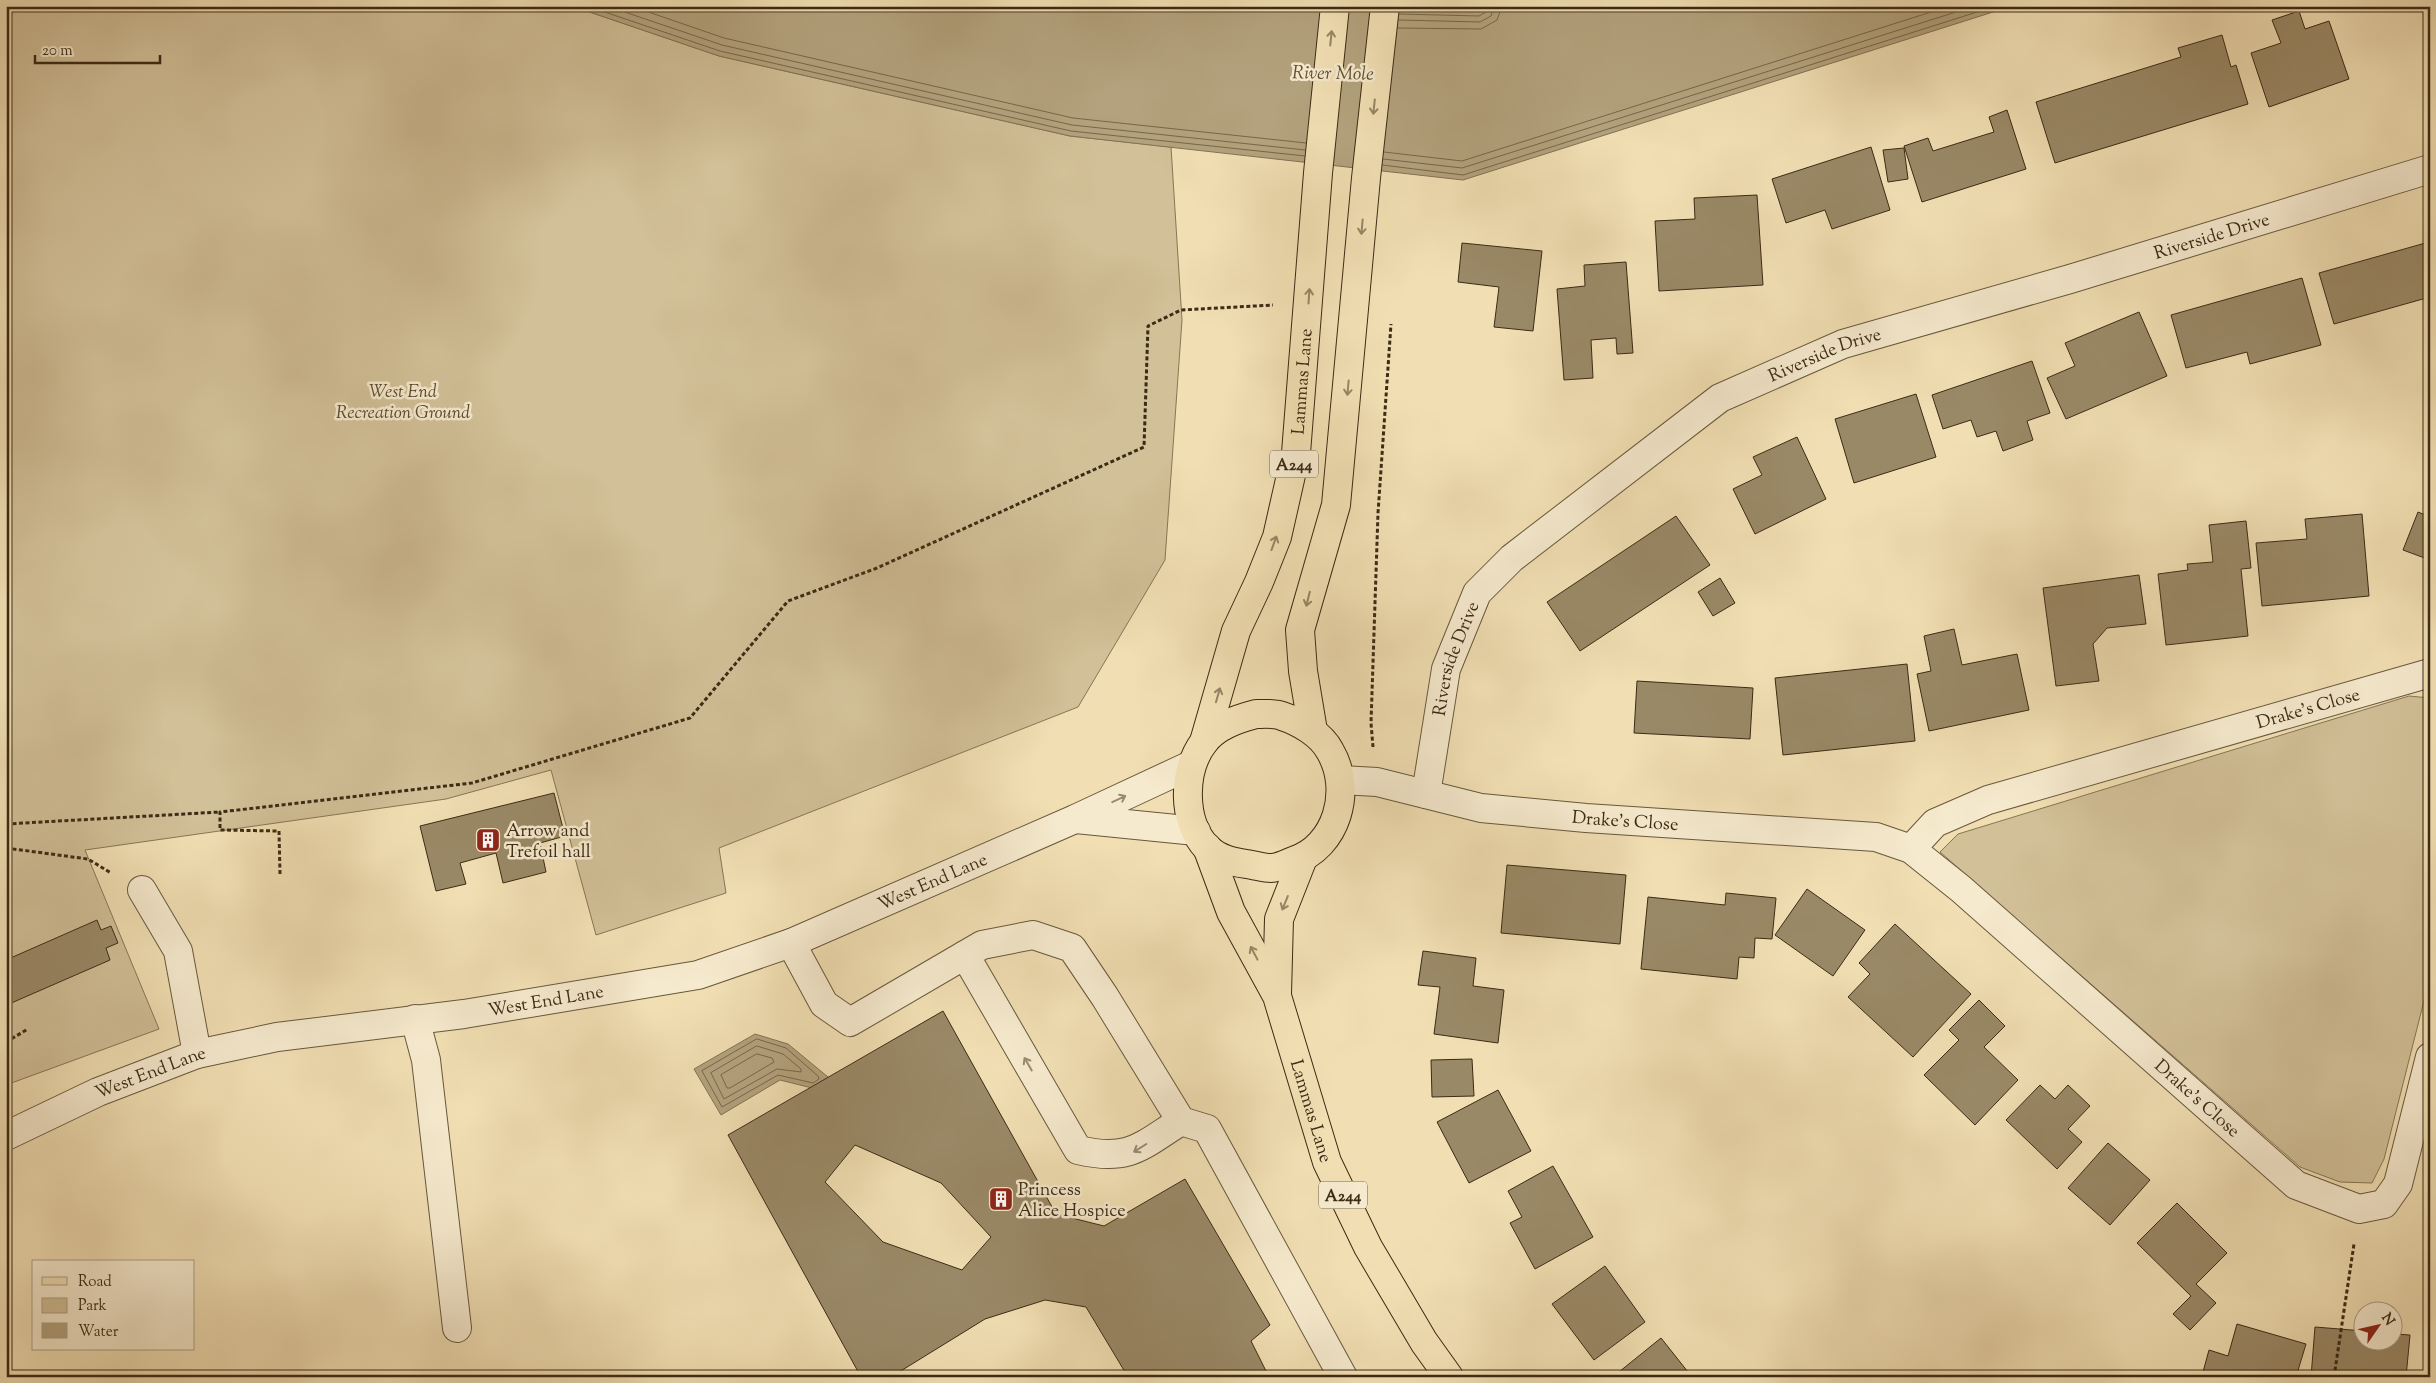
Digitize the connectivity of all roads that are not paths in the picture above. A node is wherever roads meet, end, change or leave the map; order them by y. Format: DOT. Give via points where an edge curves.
graph roads {
  1 [pos="1335,6"];
  2 [pos="1385,6"];
  3 [pos="2430,169"];
  4 [pos="2430,673"];
  5 [pos="1313,731"];
  6 [pos="1204,742"];
  7 [pos="1191,765"];
  8 [pos="1341,780"];
  9 [pos="1426,794"];
  10 [pos="1075,819"];
  11 [pos="1201,839"];
  12 [pos="1911,848"];
  13 [pos="1304,858"];
  14 [pos="142,890"];
  15 [pos="791,943"];
  16 [pos="965,956"];
  17 [pos="1276,996"];
  18 [pos="415,1019"];
  19 [pos="197,1054"];
  20 [pos="2430,1057"];
  21 [pos="1181,1121"];
  22 [pos="6,1136"];
  23 [pos="457,1328"];
  24 [pos="1343,1377"];
  25 [pos="1449,1377"];
  6 -- 1 [label="main road, Lammas Lane / A244, one-way" via="1236,631 1270,555 1296,453"];
  2 -- 5 [label="main road, A244, one-way" via="1336,505 1300,630"];
  3 -- 9 [label="street, Riverside Drive" via="2070,279 1842,344 1720,398 1512,558 1477,592 1446,669"];
  4 -- 12 [label="street, Drake's Close" via="1988,800 1935,823"];
  5 -- 6 [label="main road" via="1281,715 1256,714 1230,721"];
  5 -- 8 [label="main road" via="1330,751"];
  6 -- 7 [label="main road"];
  10 -- 7 [label="street, West End Lane, one-way"];
  7 -- 11 [label="main road" via="1187,802"];
  8 -- 9 [label="street, Drake's Close" via="1377,782"];
  8 -- 13 [label="main road" via="1336,820 1322,843"];
  9 -- 12 [label="street, Drake's Close" via="1481,808 1876,837"];
  10 -- 11 [label="street, West End Lane"];
  10 -- 15 [label="street, West End Lane"];
  11 -- 13 [label="main road" via="1223,861 1273,868"];
  17 -- 11 [label="main road, Lammas Lane / A244, one-way" via="1232,912"];
  12 -- 20 [label="street, Drake's Close" via="2296,1185 2359,1209 2384,1204 2398,1184"];
  13 -- 17 [label="main road, Lammas Lane / A244, one-way" via="1279,919"];
  14 -- 19 [label="street" via="178,951"];
  15 -- 16 [label="street" via="824,1004 850,1022"];
  15 -- 18 [label="street, West End Lane" via="698,975 464,1014"];
  16 -- 21 [label="street" via="982,945 1033,935 1072,948"];
  21 -- 16 [label="street, one-way" via="1133,1152 1100,1155 1078,1150"];
  17 -- 25 [label="main road, Lammas Lane / A244" via="1327,1162 1368,1247 1424,1342"];
  18 -- 19 [label="street, West End Lane" via="277,1037"];
  18 -- 23 [label="street" via="426,1060"];
  19 -- 22 [label="street, West End Lane" via="98,1092"];
  21 -- 24 [label="street" via="1207,1129"];
}
